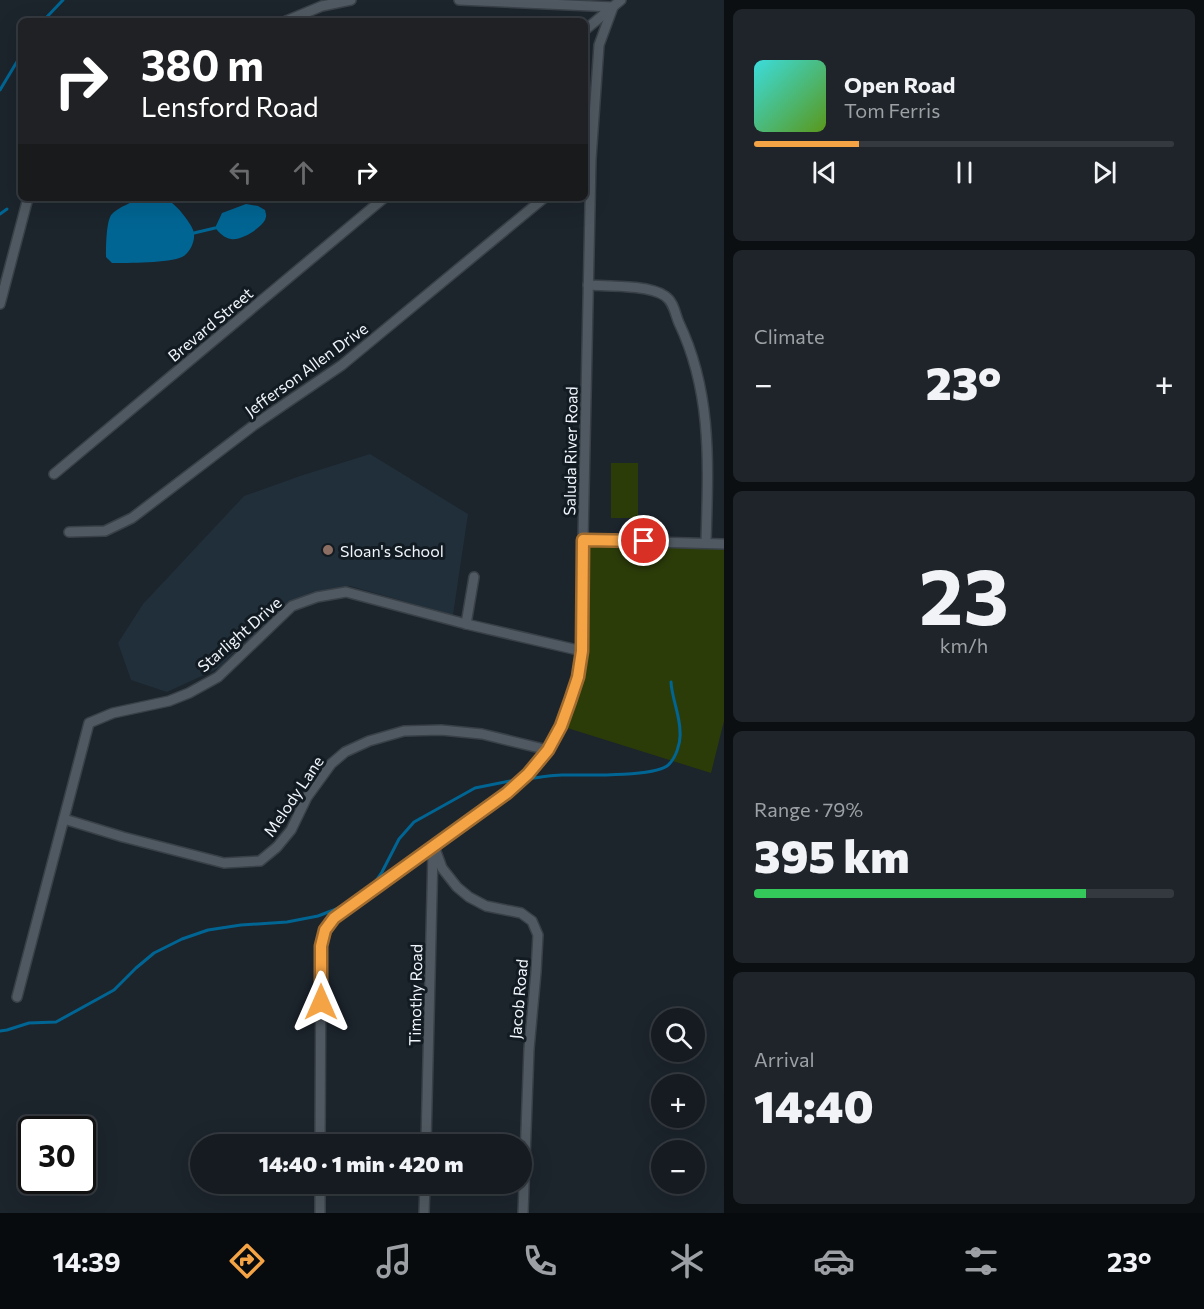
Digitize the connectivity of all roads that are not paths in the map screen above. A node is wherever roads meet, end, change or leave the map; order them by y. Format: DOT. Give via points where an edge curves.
graph roads {
  1 [pos="351,0"];
  2 [pos="459,0"];
  3 [pos="515,2"];
  4 [pos="617,3"];
  5 [pos="293,18"];
  6 [pos="588,27"];
  7 [pos="588,162"];
  8 [pos="27,201"];
  9 [pos="380,201"];
  10 [pos="540,201"];
  11 [pos="588,285"];
  12 [pos="0,304"];
  13 [pos="54,474"];
  14 [pos="69,532"];
  15 [pos="583,540"];
  16 [pos="706,543"];
  17 [pos="724,544"];
  18 [pos="474,577"];
  19 [pos="466,624"];
  20 [pos="582,651"];
  21 [pos="548,750"];
  22 [pos="64,819"];
  23 [pos="434,846"];
  24 [pos="17,997"];
  25 [pos="320,1134"];
  26 [pos="426,1134"];
  27 [pos="320,1194"];
  28 [pos="425,1194"];
  29 [pos="320,1213"];
  30 [pos="424,1213"];
  31 [pos="523,1213"];
  1 -- 5 [label="street"];
  2 -- 3 [label="street"];
  3 -- 4 [label="street"];
  4 -- 6 [label="street"];
  4 -- 7 [label="street, Saluda River Road" via="598,45"];
  7 -- 11 [label="street, Saluda River Road"];
  8 -- 12 [label="street"];
  9 -- 13 [label="street, Brevard Street"];
  10 -- 14 [label="street, Jefferson Allen Drive" via="342,365 254,425 132,518 105,531"];
  11 -- 15 [label="street, Saluda River Road"];
  11 -- 16 [label="street" via="656,291 673,306 699,376 706,419"];
  15 -- 16 [label="street"];
  15 -- 20 [label="street, Saluda River Road"];
  16 -- 17 [label="street"];
  18 -- 19 [label="street"];
  19 -- 20 [label="street, Starlight Drive"];
  19 -- 22 [label="street, Starlight Drive" via="346,592 292,606 218,677 169,701 113,713 89,723"];
  20 -- 21 [label="street, Saluda River Road" via="570,701"];
  21 -- 22 [label="street, Melody Lane" via="482,734 441,730 404,731 369,741 345,752 331,764 307,797 291,830 260,861 224,863"];
  21 -- 23 [label="street, Saluda River Road" via="507,793"];
  22 -- 24 [label="street, Starlight Drive"];
  23 -- 25 [label="street, Saluda River Road" via="334,918 325,930 321,946"];
  23 -- 26 [label="street, Timothy Road"];
  23 -- 31 [label="street, Jacob Road" via="442,867 457,887 486,906 521,913 532,921 538,935"];
  27 -- 29 [label="street"];
  28 -- 30 [label="street"];
}
